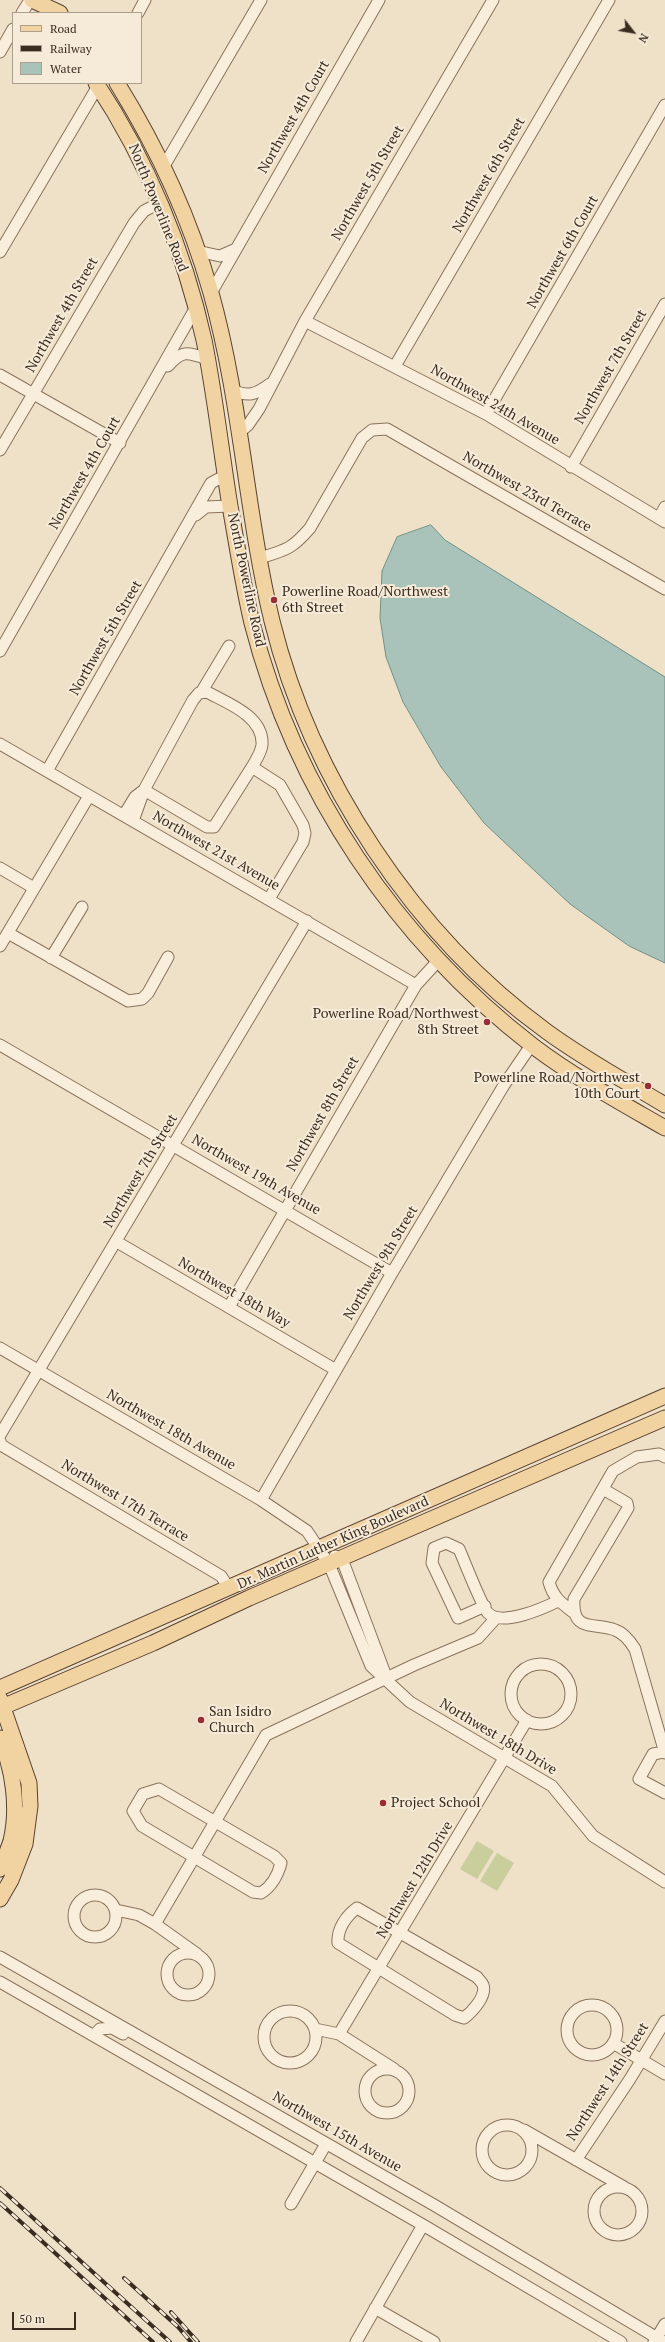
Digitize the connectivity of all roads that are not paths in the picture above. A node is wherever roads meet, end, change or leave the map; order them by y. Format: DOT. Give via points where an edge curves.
graph roads {
  1 [pos="31,0"];
  2 [pos="56,0"];
  3 [pos="145,0"];
  4 [pos="261,0"];
  5 [pos="379,0"];
  6 [pos="493,0"];
  7 [pos="609,0"];
  8 [pos="23,12"];
  9 [pos="41,12"];
  10 [pos="58,12"];
  11 [pos="66,12"];
  12 [pos="139,12"];
  13 [pos="12,31"];
  14 [pos="0,52"];
  15 [pos="97,84"];
  16 [pos="119,84"];
  17 [pos="665,105"];
  18 [pos="164,166"];
  19 [pos="159,203"];
  20 [pos="190,229"];
  21 [pos="236,249"];
  22 [pos="198,251"];
  23 [pos="0,252"];
  24 [pos="211,293"];
  25 [pos="665,304"];
  26 [pos="195,309"];
  27 [pos="305,321"];
  28 [pos="207,359"];
  29 [pos="395,366"];
  30 [pos="159,374"];
  31 [pos="0,375"];
  32 [pos="272,382"];
  33 [pos="231,390"];
  34 [pos="33,394"];
  35 [pos="215,408"];
  36 [pos="486,414"];
  37 [pos="239,433"];
  38 [pos="120,443"];
  39 [pos="0,450"];
  40 [pos="571,466"];
  41 [pos="226,475"];
  42 [pos="250,500"];
  43 [pos="230,506"];
  44 [pos="665,507"];
  45 [pos="191,519"];
  46 [pos="662,520"];
  47 [pos="260,558"];
  48 [pos="665,589"];
  49 [pos="229,646"];
  50 [pos="0,651"];
  51 [pos="202,691"];
  52 [pos="294,742"];
  53 [pos="0,744"];
  54 [pos="321,755"];
  55 [pos="252,767"];
  56 [pos="305,767"];
  57 [pos="47,771"];
  58 [pos="333,780"];
  59 [pos="144,790"];
  60 [pos="89,796"];
  61 [pos="128,818"];
  62 [pos="0,868"];
  63 [pos="34,888"];
  64 [pos="269,899"];
  65 [pos="82,907"];
  66 [pos="307,922"];
  67 [pos="8,933"];
  68 [pos="424,944"];
  69 [pos="0,946"];
  70 [pos="454,949"];
  71 [pos="168,957"];
  72 [pos="51,958"];
  73 [pos="438,961"];
  74 [pos="473,967"];
  75 [pos="416,985"];
  76 [pos="532,1044"];
  77 [pos="0,1045"];
  78 [pos="665,1105"];
  79 [pos="664,1127"];
  80 [pos="175,1145"];
  81 [pos="284,1209"];
  82 [pos="117,1242"];
  83 [pos="392,1273"];
  84 [pos="228,1307"];
  85 [pos="0,1348"];
  86 [pos="336,1370"];
  87 [pos="39,1371"];
  88 [pos="665,1396"];
  89 [pos="665,1418"];
  90 [pos="0,1440"];
  91 [pos="665,1457"];
  92 [pos="603,1489"];
  93 [pos="261,1500"];
  94 [pos="320,1548"];
  95 [pos="336,1562"];
  96 [pos="230,1588"];
  97 [pos="558,1601"];
  98 [pos="484,1606"];
  99 [pos="574,1612"];
  100 [pos="496,1618"];
  101 [pos="387,1679"];
  102 [pos="0,1688"];
  103 [pos="1,1704"];
  104 [pos="527,1720"];
  105 [pos="0,1738"];
  106 [pos="665,1752"];
  107 [pos="506,1758"];
  108 [pos="665,1793"];
  109 [pos="215,1821"];
  110 [pos="195,1858"];
  111 [pos="0,1869"];
  112 [pos="665,1882"];
  113 [pos="0,1899"];
  114 [pos="116,1910"];
  115 [pos="155,1924"];
  116 [pos="401,1932"];
  117 [pos="0,1957"];
  118 [pos="202,1958"];
  119 [pos="378,1969"];
  120 [pos="0,1982"];
  121 [pos="665,2021"];
  122 [pos="315,2028"];
  123 [pos="339,2034"];
  124 [pos="94,2035"];
  125 [pos="613,2043"];
  126 [pos="176,2057"];
  127 [pos="642,2060"];
  128 [pos="398,2072"];
  129 [pos="665,2074"];
  130 [pos="520,2128"];
  131 [pos="326,2144"];
  132 [pos="576,2160"];
  133 [pos="315,2163"];
  134 [pos="630,2190"];
  135 [pos="291,2204"];
  136 [pos="423,2225"];
  137 [pos="375,2308"];
  138 [pos="665,2324"];
  139 [pos="658,2341"];
  140 [pos="356,2342"];
  141 [pos="434,2342"];
  142 [pos="621,2342"];
  1 -- 8 [label="street"];
  1 -- 9 [label="main road"];
  1 -- 10 [label="main road"];
  2 -- 11 [label="main road"];
  3 -- 12 [label="street"];
  4 -- 18 [label="street"];
  5 -- 21 [label="street, Northwest 4th Court"];
  6 -- 27 [label="street, Northwest 5th Street"];
  7 -- 29 [label="street, Northwest 6th Street"];
  13 -- 14 [label="street"];
  15 -- 18 [label="main road" via="116,100 142,146"];
  15 -- 19 [label="main road, North Powerline Road" via="128,134"];
  15 -- 23 [label="street"];
  16 -- 18 [label="main road, North Powerline Road"];
  17 -- 36 [label="street, Northwest 6th Court"];
  18 -- 20 [label="main road, North Powerline Road"];
  19 -- 20 [label="main road" via="181,218"];
  19 -- 26 [label="main road, North Powerline Road" via="186,275"];
  19 -- 34 [label="street, Northwest 4th Street" via="144,211 134,223"];
  20 -- 22 [label="main road, North Powerline Road"];
  21 -- 22 [label="street" via="220,256"];
  21 -- 24 [label="street, Northwest 4th Court"];
  22 -- 24 [label="main road, North Powerline Road"];
  24 -- 33 [label="main road, North Powerline Road"];
  25 -- 40 [label="street, Northwest 7th Street"];
  26 -- 28 [label="main road, North Powerline Road"];
  26 -- 30 [label="street, Northwest 4th Court"];
  27 -- 29 [label="street, Northwest 24th Avenue"];
  27 -- 32 [label="street, Northwest 5th Street"];
  28 -- 30 [label="street" via="184,353 177,356"];
  28 -- 35 [label="main road, North Powerline Road"];
  29 -- 36 [label="street, Northwest 24th Avenue"];
  30 -- 38 [label="street, Northwest 4th Court"];
  31 -- 34 [label="street"];
  32 -- 33 [label="street, Northwest 5th Street" via="257,394 248,396"];
  32 -- 37 [label="street, Northwest 5th Street" via="259,409"];
  33 -- 37 [label="main road, North Powerline Road"];
  34 -- 38 [label="street"];
  34 -- 39 [label="street, Northwest 4th Street"];
  35 -- 37 [label="main road" via="226,423"];
  35 -- 41 [label="main road, North Powerline Road"];
  36 -- 40 [label="street, Northwest 24th Avenue"];
  37 -- 42 [label="main road, North Powerline Road"];
  38 -- 50 [label="street, Northwest 4th Court"];
  40 -- 46 [label="street, Northwest 24th Avenue"];
  41 -- 42 [label="main road" via="238,484"];
  41 -- 43 [label="main road, North Powerline Road"];
  41 -- 45 [label="street, Northwest 5th Street" via="211,483"];
  42 -- 47 [label="main road, North Powerline Road"];
  43 -- 45 [label="street, Northwest 5th Street" via="206,507"];
  43 -- 52 [label="main road, North Powerline Road" via="252,622 272,686"];
  44 -- 46 [label="street"];
  45 -- 57 [label="street, Northwest 5th Street"];
  47 -- 48 [label="street, Northwest 23rd Terrace" via="289,550 300,540 310,528 362,438 372,430 387,429"];
  47 -- 54 [label="main road, North Powerline Road" via="272,620 288,677"];
  49 -- 51 [label="street"];
  51 -- 55 [label="street" via="213,695 254,721 262,745"];
  51 -- 59 [label="street" via="193,700"];
  52 -- 54 [label="main road" via="308,752"];
  52 -- 56 [label="main road, North Powerline Road"];
  53 -- 57 [label="street, Northwest 21st Avenue"];
  54 -- 58 [label="main road, North Powerline Road"];
  55 -- 59 [label="street" via="214,827 207,827"];
  55 -- 64 [label="street" via="280,786 305,833 303,842"];
  56 -- 58 [label="main road" via="316,769"];
  56 -- 68 [label="main road, North Powerline Road" via="350,847 379,890"];
  57 -- 60 [label="street, Northwest 21st Avenue"];
  58 -- 70 [label="main road, North Powerline Road" via="364,835 396,880"];
  59 -- 61 [label="street" via="135,797"];
  60 -- 61 [label="street, Northwest 21st Avenue"];
  60 -- 63 [label="street"];
  61 -- 64 [label="street, Northwest 21st Avenue"];
  62 -- 63 [label="street"];
  63 -- 67 [label="street"];
  64 -- 66 [label="street, Northwest 21st Avenue"];
  65 -- 72 [label="street"];
  66 -- 75 [label="street, Northwest 21st Avenue"];
  66 -- 80 [label="street, Northwest 7th Street"];
  67 -- 69 [label="street"];
  67 -- 72 [label="street"];
  68 -- 70 [label="main road"];
  68 -- 73 [label="main road, North Powerline Road"];
  70 -- 74 [label="main road, North Powerline Road"];
  71 -- 72 [label="street" via="148,993 142,999 128,1001"];
  73 -- 74 [label="main road" via="452,959"];
  73 -- 75 [label="street, Northwest 8th Street"];
  73 -- 76 [label="main road, North Powerline Road" via="487,1009"];
  74 -- 78 [label="main road, North Powerline Road" via="546,1031"];
  75 -- 81 [label="street, Northwest 8th Street"];
  76 -- 79 [label="main road, North Powerline Road" via="596,1088"];
  76 -- 83 [label="street, Northwest 9th Street" via="504,1085"];
  77 -- 80 [label="street, Northwest 19th Avenue"];
  80 -- 81 [label="street, Northwest 19th Avenue"];
  80 -- 82 [label="street, Northwest 7th Street"];
  81 -- 83 [label="street, Northwest 19th Avenue"];
  81 -- 84 [label="street, Northwest 8th Street"];
  82 -- 84 [label="street, Northwest 18th Way"];
  82 -- 87 [label="street, Northwest 7th Street"];
  83 -- 86 [label="street, Northwest 9th Street"];
  84 -- 86 [label="street, Northwest 18th Way"];
  85 -- 87 [label="street, Northwest 18th Avenue"];
  86 -- 93 [label="street, Northwest 9th Street"];
  87 -- 90 [label="street, Northwest 7th Street"];
  87 -- 93 [label="street, Northwest 18th Avenue"];
  88 -- 94 [label="main road, Dr. Martin Luther King Boulevard"];
  89 -- 95 [label="main road, Dr. Martin Luther King Boulevard"];
  90 -- 96 [label="street, Northwest 17th Terrace" via="221,1576"];
  91 -- 92 [label="street" via="659,1454 638,1457 622,1464 613,1471"];
  92 -- 97 [label="street" via="549,1582"];
  92 -- 99 [label="street" via="627,1503 628,1508 574,1600"];
  93 -- 94 [label="street, Northwest 18th Avenue" via="307,1531"];
  94 -- 95 [label="street, Northwest 18th Drive"];
  94 -- 96 [label="main road, Dr. Martin Luther King Boulevard"];
  95 -- 101 [label="street, Northwest 18th Drive"];
  95 -- 103 [label="main road, Dr. Martin Luther King Boulevard" via="249,1598 153,1643"];
  96 -- 102 [label="main road, Dr. Martin Luther King Boulevard"];
  97 -- 99 [label="street"];
  97 -- 100 [label="street" via="532,1613"];
  98 -- 98 [label="street" via="458,1618 432,1563 434,1548 446,1543 459,1548"];
  98 -- 100 [label="street" via="488,1613"];
  99 -- 106 [label="street" via="580,1622 615,1630 635,1649"];
  100 -- 101 [label="street" via="478,1638"];
  101 -- 107 [label="street, Northwest 18th Drive" via="410,1702"];
  101 -- 109 [label="street" via="266,1735"];
  103 -- 113 [label="main road" via="29,1783 30,1806 25,1844 11,1880"];
  104 -- 104 [label="street" via="536,1723 554,1720 568,1708 571,1689 568,1680 554,1667 534,1665 524,1669 515,1681 511,1696 513,1706"];
  104 -- 107 [label="street, Northwest 12th Drive"];
  105 -- 111 [label="main road" via="10,1766 15,1806 11,1840"];
  106 -- 108 [label="street" via="653,1754 639,1778"];
  107 -- 112 [label="street, Northwest 18th Drive" via="552,1786 593,1836"];
  107 -- 116 [label="street, Northwest 12th Drive"];
  109 -- 110 [label="street"];
  109 -- 110 [label="street" via="159,1789 143,1794 133,1811 142,1826"];
  109 -- 110 [label="street" via="274,1856 280,1863 279,1872 267,1889 261,1893 253,1892"];
  110 -- 115 [label="street"];
  114 -- 115 [label="street" via="140,1915"];
  115 -- 118 [label="street"];
  116 -- 119 [label="street, Northwest 12th Drive"];
  116 -- 119 [label="street" via="357,1908 349,1914 338,1934 338,1943"];
  116 -- 119 [label="street" via="477,1977 483,1985 483,1992 472,2011 464,2018 454,2015"];
  117 -- 126 [label="street, Northwest 15th Avenue"];
  119 -- 123 [label="street, Northwest 12th Drive"];
  120 -- 124 [label="street"];
  121 -- 127 [label="street, Northwest 14th Street"];
  122 -- 122 [label="street" via="304,2015 290,2011 281,2013 267,2025 264,2039 266,2048 278,2060 287,2063 298,2062 312,2050 316,2036"];
  122 -- 123 [label="street"];
  123 -- 128 [label="street"];
  124 -- 126 [label="street" via="100,2029 112,2028 166,2057"];
  124 -- 133 [label="street"];
  125 -- 125 [label="street" via="617,2030 616,2021 605,2008 588,2005 574,2014 569,2021 569,2038 579,2051 596,2054 604,2052"];
  125 -- 127 [label="street"];
  126 -- 131 [label="street, Northwest 15th Avenue"];
  127 -- 129 [label="street"];
  127 -- 132 [label="street, Northwest 14th Street"];
  128 -- 128 [label="street" via="383,2069 370,2077 366,2084 366,2099 376,2111 384,2113 398,2110 408,2099 408,2084"];
  130 -- 130 [label="street" via="503,2125 488,2133 483,2141 482,2154 487,2166 493,2171 510,2175 525,2167 530,2159 531,2142"];
  130 -- 132 [label="street"];
  131 -- 133 [label="street"];
  131 -- 139 [label="street, Northwest 15th Avenue"];
  132 -- 134 [label="street"];
  133 -- 135 [label="street"];
  133 -- 136 [label="street"];
  134 -- 134 [label="street" via="614,2188 606,2191 596,2202 595,2219 606,2232 614,2235 630,2233 641,2220 641,2203"];
  136 -- 137 [label="street"];
  136 -- 142 [label="street"];
  137 -- 140 [label="street"];
  137 -- 141 [label="street"];
  138 -- 139 [label="street"];
}
